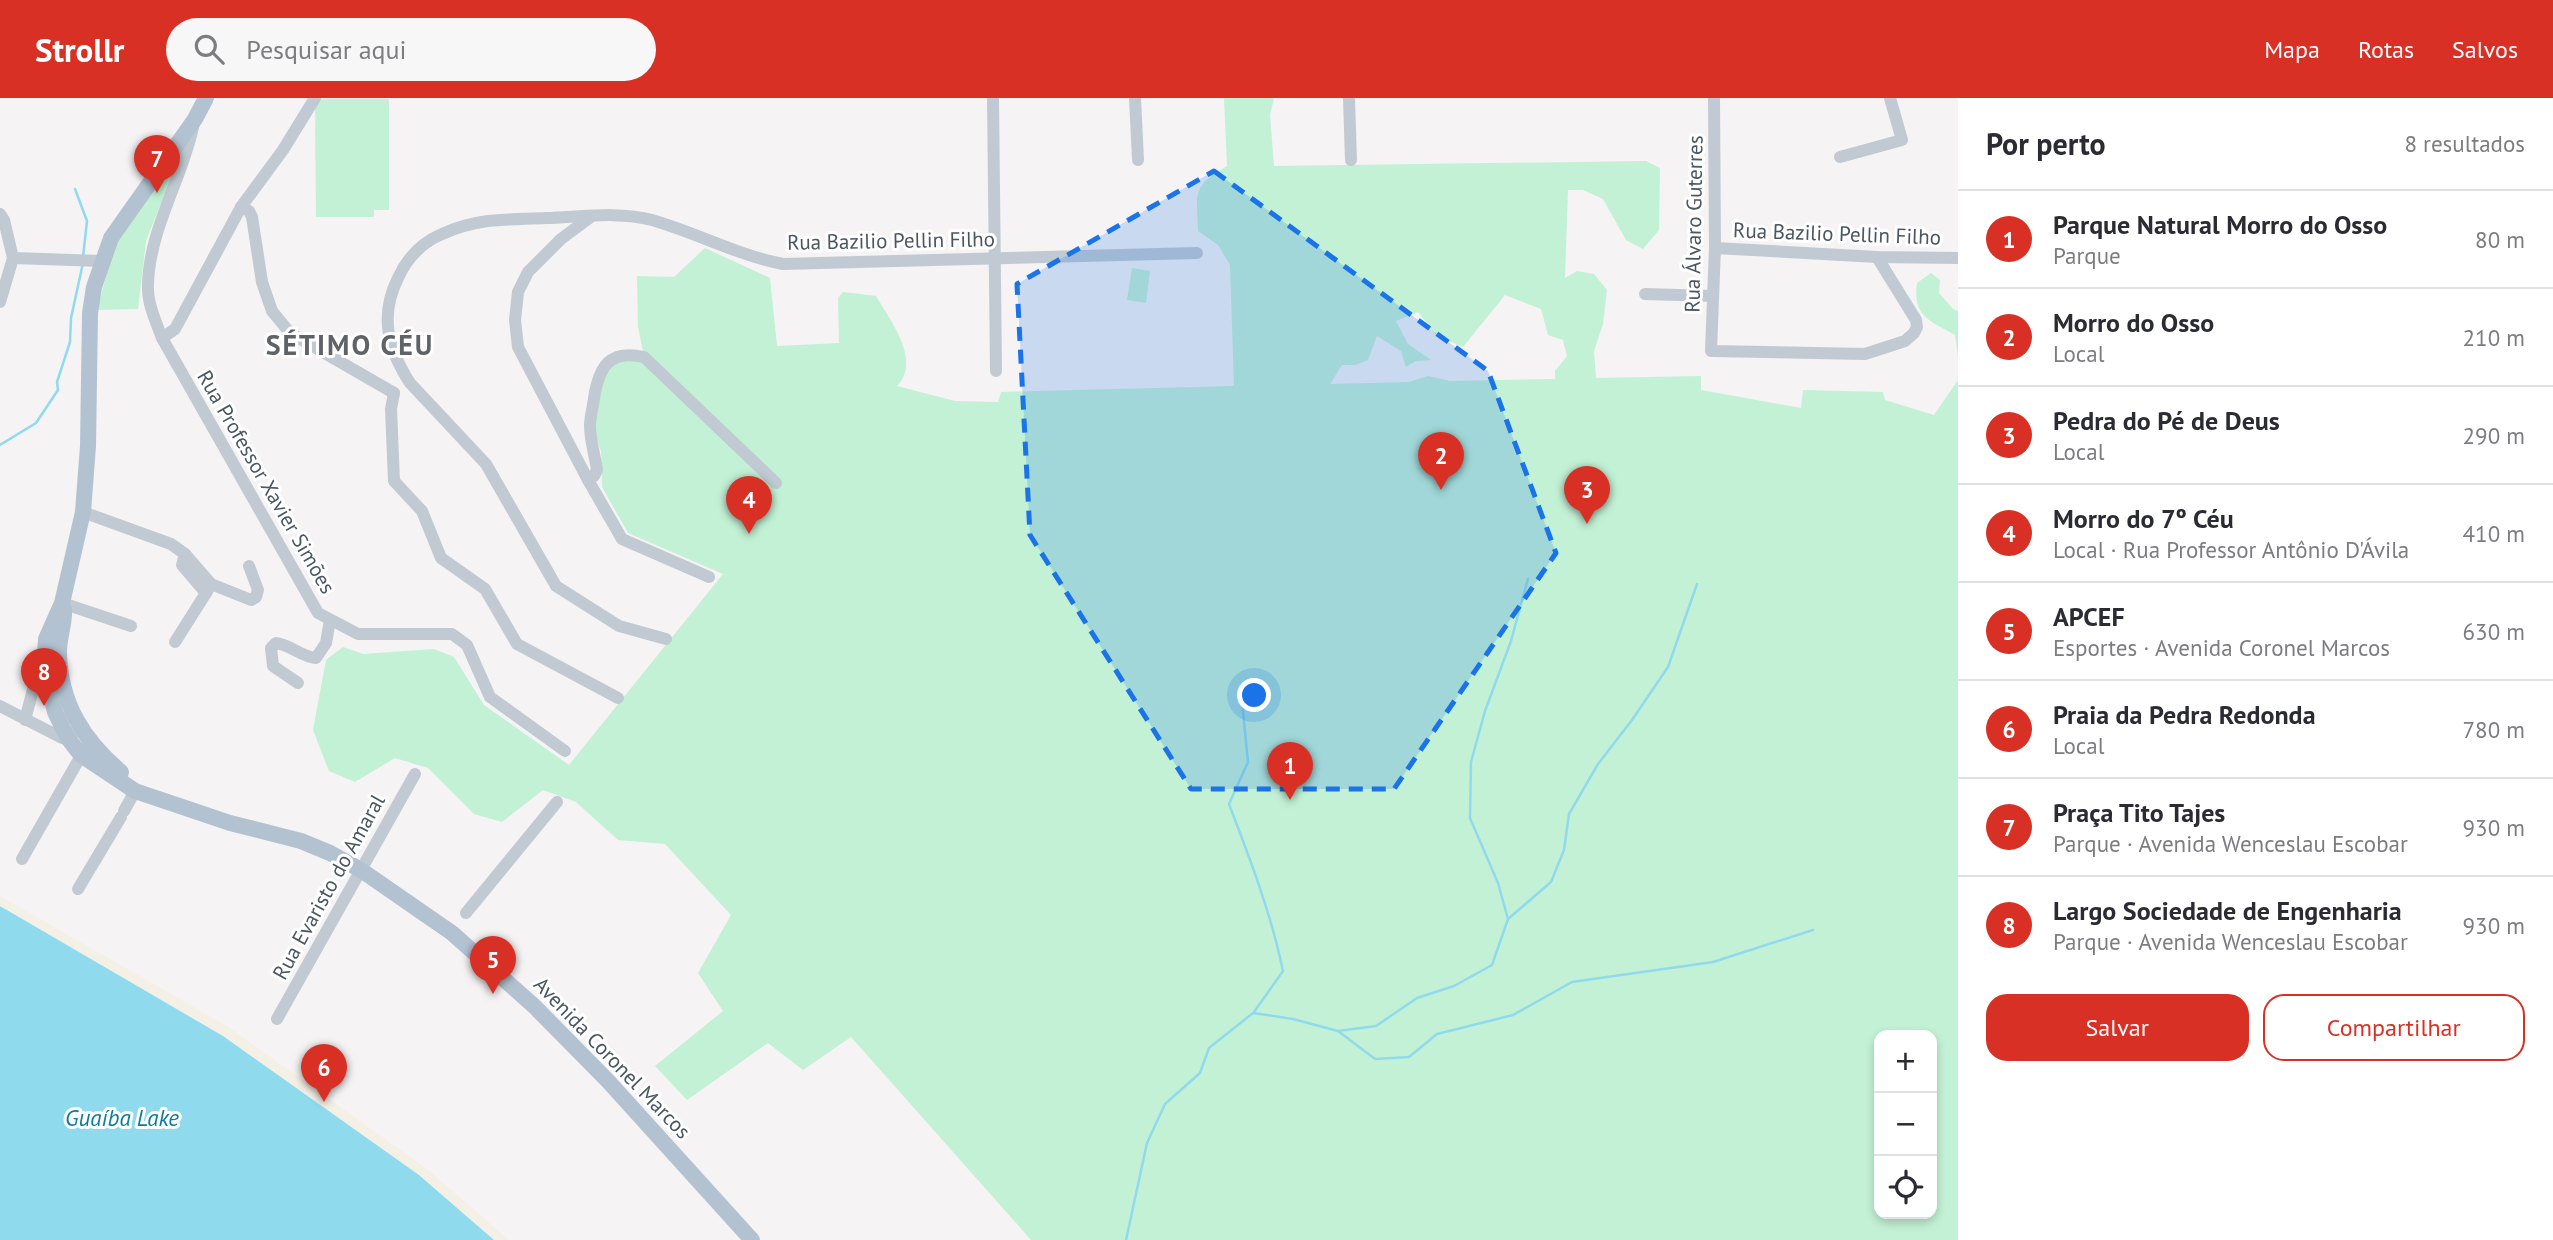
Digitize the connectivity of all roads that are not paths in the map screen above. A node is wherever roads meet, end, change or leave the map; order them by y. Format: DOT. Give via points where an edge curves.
graph roads {
  1 [pos="206,98"];
  2 [pos="314,98"];
  3 [pos="993,98"];
  4 [pos="1135,98"];
  5 [pos="1349,98"];
  6 [pos="1714,98"];
  7 [pos="1890,98"];
  8 [pos="195,119"];
  9 [pos="1840,157"];
  10 [pos="1138,160"];
  11 [pos="1351,160"];
  12 [pos="241,207"];
  13 [pos="0,214"];
  14 [pos="592,216"];
  15 [pos="1715,248"];
  16 [pos="1198,253"];
  17 [pos="1877,257"];
  18 [pos="13,258"];
  19 [pos="994,258"];
  20 [pos="1958,258"];
  21 [pos="98,261"];
  22 [pos="1645,294"];
  23 [pos="1713,296"];
  24 [pos="0,302"];
  25 [pos="162,338"];
  26 [pos="996,371"];
  27 [pos="410,383"];
  28 [pos="394,393"];
  29 [pos="588,480"];
  30 [pos="776,483"];
  31 [pos="83,512"];
  32 [pos="249,566"];
  33 [pos="709,577"];
  34 [pos="209,588"];
  35 [pos="62,603"];
  36 [pos="330,620"];
  37 [pos="131,626"];
  38 [pos="666,639"];
  39 [pos="175,642"];
  40 [pos="298,683"];
  41 [pos="40,686"];
  42 [pos="618,698"];
  43 [pos="0,706"];
  44 [pos="70,710"];
  45 [pos="25,720"];
  46 [pos="79,735"];
  47 [pos="565,751"];
  48 [pos="82,755"];
  49 [pos="415,774"];
  50 [pos="135,791"];
  51 [pos="164,801"];
  52 [pos="557,802"];
  53 [pos="22,859"];
  54 [pos="361,870"];
  55 [pos="78,889"];
  56 [pos="459,922"];
  57 [pos="277,1019"];
  58 [pos="752,1240"];
  1 -- 8 [label="main road"];
  2 -- 12 [label="street"];
  3 -- 19 [label="street"];
  4 -- 10 [label="street"];
  5 -- 11 [label="street"];
  6 -- 15 [label="street, Rua Álvaro Guterres"];
  7 -- 9 [label="street" via="1902,140"];
  8 -- 21 [label="main road"];
  8 -- 25 [label="street, Rua Professor Xavier Simões" via="154,243 147,287"];
  12 -- 25 [label="street" via="175,329"];
  12 -- 28 [label="street" via="252,217 262,282 272,311 290,333"];
  13 -- 18 [label="street"];
  14 -- 19 [label="street, Rua Bazilio Pellin Filho" via="652,220 783,264"];
  14 -- 27 [label="street, Rua Bazilio Pellin Filho" via="485,221 442,234 419,248 406,261 389,309 388,334"];
  14 -- 29 [label="street" via="528,272 518,292 515,320 518,346"];
  15 -- 17 [label="street, Rua Bazilio Pellin Filho"];
  15 -- 23 [label="street, Rua Álvaro Guterres"];
  16 -- 19 [label="street, Rua Bazilio Pellin Filho"];
  17 -- 20 [label="street, Rua Bazilio Pellin Filho"];
  17 -- 23 [label="street, Rua Álvaro Guterres" via="1917,327 1905,341 1865,354 1711,351"];
  18 -- 21 [label="street"];
  18 -- 24 [label="street"];
  19 -- 26 [label="street"];
  21 -- 31 [label="main road" via="90,313"];
  22 -- 23 [label="street"];
  25 -- 36 [label="street, Rua Professor Xavier Simões" via="318,613"];
  27 -- 28 [label="street"];
  27 -- 38 [label="street, Rua Bazilio Pellin Filho" via="486,464 556,586 619,626"];
  28 -- 42 [label="street" via="394,479 422,510 441,558 486,590 519,645"];
  29 -- 30 [label="street" via="597,470 590,426 598,377 621,354 644,357"];
  29 -- 33 [label="street" via="622,539"];
  31 -- 34 [label="street" via="171,544 185,554"];
  31 -- 35 [label="main road"];
  32 -- 34 [label="street" via="258,590 251,600"];
  34 -- 39 [label="street"];
  35 -- 37 [label="street"];
  35 -- 41 [label="main road" via="46,639"];
  35 -- 44 [label="main road, Avenida Coronel Marcos" via="59,652"];
  36 -- 40 [label="street" via="326,643 316,657 286,645 276,643 271,648 274,666"];
  36 -- 47 [label="street, Rua Professor Xavier Simões" via="359,635 452,634 467,645 490,697"];
  41 -- 44 [label="main road" via="59,692"];
  41 -- 45 [label="street"];
  41 -- 46 [label="main road" via="55,712"];
  43 -- 45 [label="street, Avenida Coronel Marcos"];
  44 -- 46 [label="main road, Avenida Coronel Marcos"];
  45 -- 46 [label="street, Avenida Coronel Marcos" via="62,738"];
  46 -- 48 [label="main road, Avenida Coronel Marcos"];
  46 -- 51 [label="main road, Avenida Coronel Marcos" via="126,776"];
  48 -- 50 [label="main road, Avenida Coronel Marcos"];
  48 -- 53 [label="street"];
  49 -- 54 [label="street, Rua Evaristo do Amaral"];
  50 -- 51 [label="main road, Avenida Coronel Marcos"];
  50 -- 55 [label="street"];
  51 -- 54 [label="main road, Avenida Coronel Marcos" via="301,841"];
  52 -- 56 [label="street"];
  54 -- 56 [label="main road, Avenida Coronel Marcos"];
  54 -- 57 [label="street, Rua Evaristo do Amaral"];
  56 -- 58 [label="main road, Avenida Coronel Marcos"];
}
